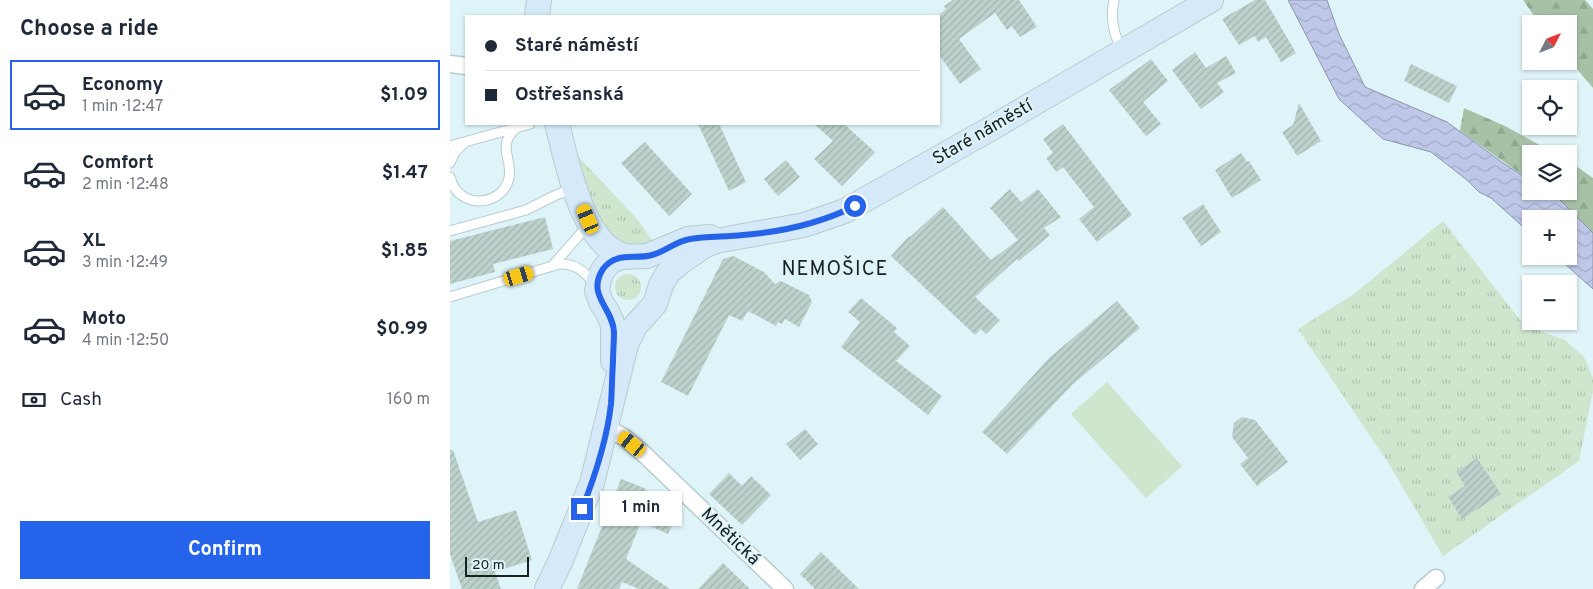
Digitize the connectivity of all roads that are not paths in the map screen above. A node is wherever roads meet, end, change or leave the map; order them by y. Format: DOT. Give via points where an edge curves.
graph roads {
  1 [pos="539,0"];
  2 [pos="1114,0"];
  3 [pos="1211,0"];
  4 [pos="537,15"];
  5 [pos="1123,52"];
  6 [pos="450,64"];
  7 [pos="465,66"];
  8 [pos="526,125"];
  9 [pos="557,125"];
  10 [pos="516,128"];
  11 [pos="467,142"];
  12 [pos="450,146"];
  13 [pos="450,163"];
  14 [pos="450,177"];
  15 [pos="575,188"];
  16 [pos="450,231"];
  17 [pos="583,231"];
  18 [pos="744,235"];
  19 [pos="629,256"];
  20 [pos="553,265"];
  21 [pos="599,294"];
  22 [pos="450,297"];
  23 [pos="654,301"];
  24 [pos="608,416"];
  25 [pos="1436,578"];
  26 [pos="547,589"];
  27 [pos="785,589"];
  28 [pos="1423,589"];
  1 -- 4 [label="street"];
  2 -- 5 [label="lane" via="1113,31"];
  3 -- 5 [label="street, Staré náměstí"];
  5 -- 18 [label="street, Staré náměstí" via="845,211 804,225"];
  6 -- 7 [label="street"];
  8 -- 10 [label="lane"];
  9 -- 15 [label="street"];
  10 -- 11 [label="lane"];
  10 -- 14 [label="lane" via="506,143 509,180 496,197 482,201 467,198 455,188"];
  11 -- 12 [label="lane"];
  11 -- 13 [label="lane" via="455,152"];
  15 -- 16 [label="lane" via="526,210"];
  15 -- 17 [label="street"];
  15 -- 19 [label="street" via="598,236 614,252"];
  17 -- 20 [label="lane"];
  17 -- 21 [label="street" via="597,267"];
  18 -- 19 [label="street, Staré náměstí" via="688,239 653,255"];
  18 -- 23 [label="street, Staré náměstí" via="710,243 676,265"];
  19 -- 21 [label="street, Staré náměstí" via="615,259 606,266 600,275"];
  19 -- 23 [label="street" via="651,266 659,280"];
  20 -- 21 [label="lane" via="574,266 588,277"];
  20 -- 22 [label="lane"];
  21 -- 23 [label="street" via="611,313 626,319 636,318"];
  21 -- 24 [label="street" via="614,332"];
  23 -- 24 [label="street, Staré náměstí" via="630,333"];
  24 -- 26 [label="street" via="592,483"];
  24 -- 27 [label="street, Mnětická" via="624,437"];
  25 -- 28 [label="street"];
}
